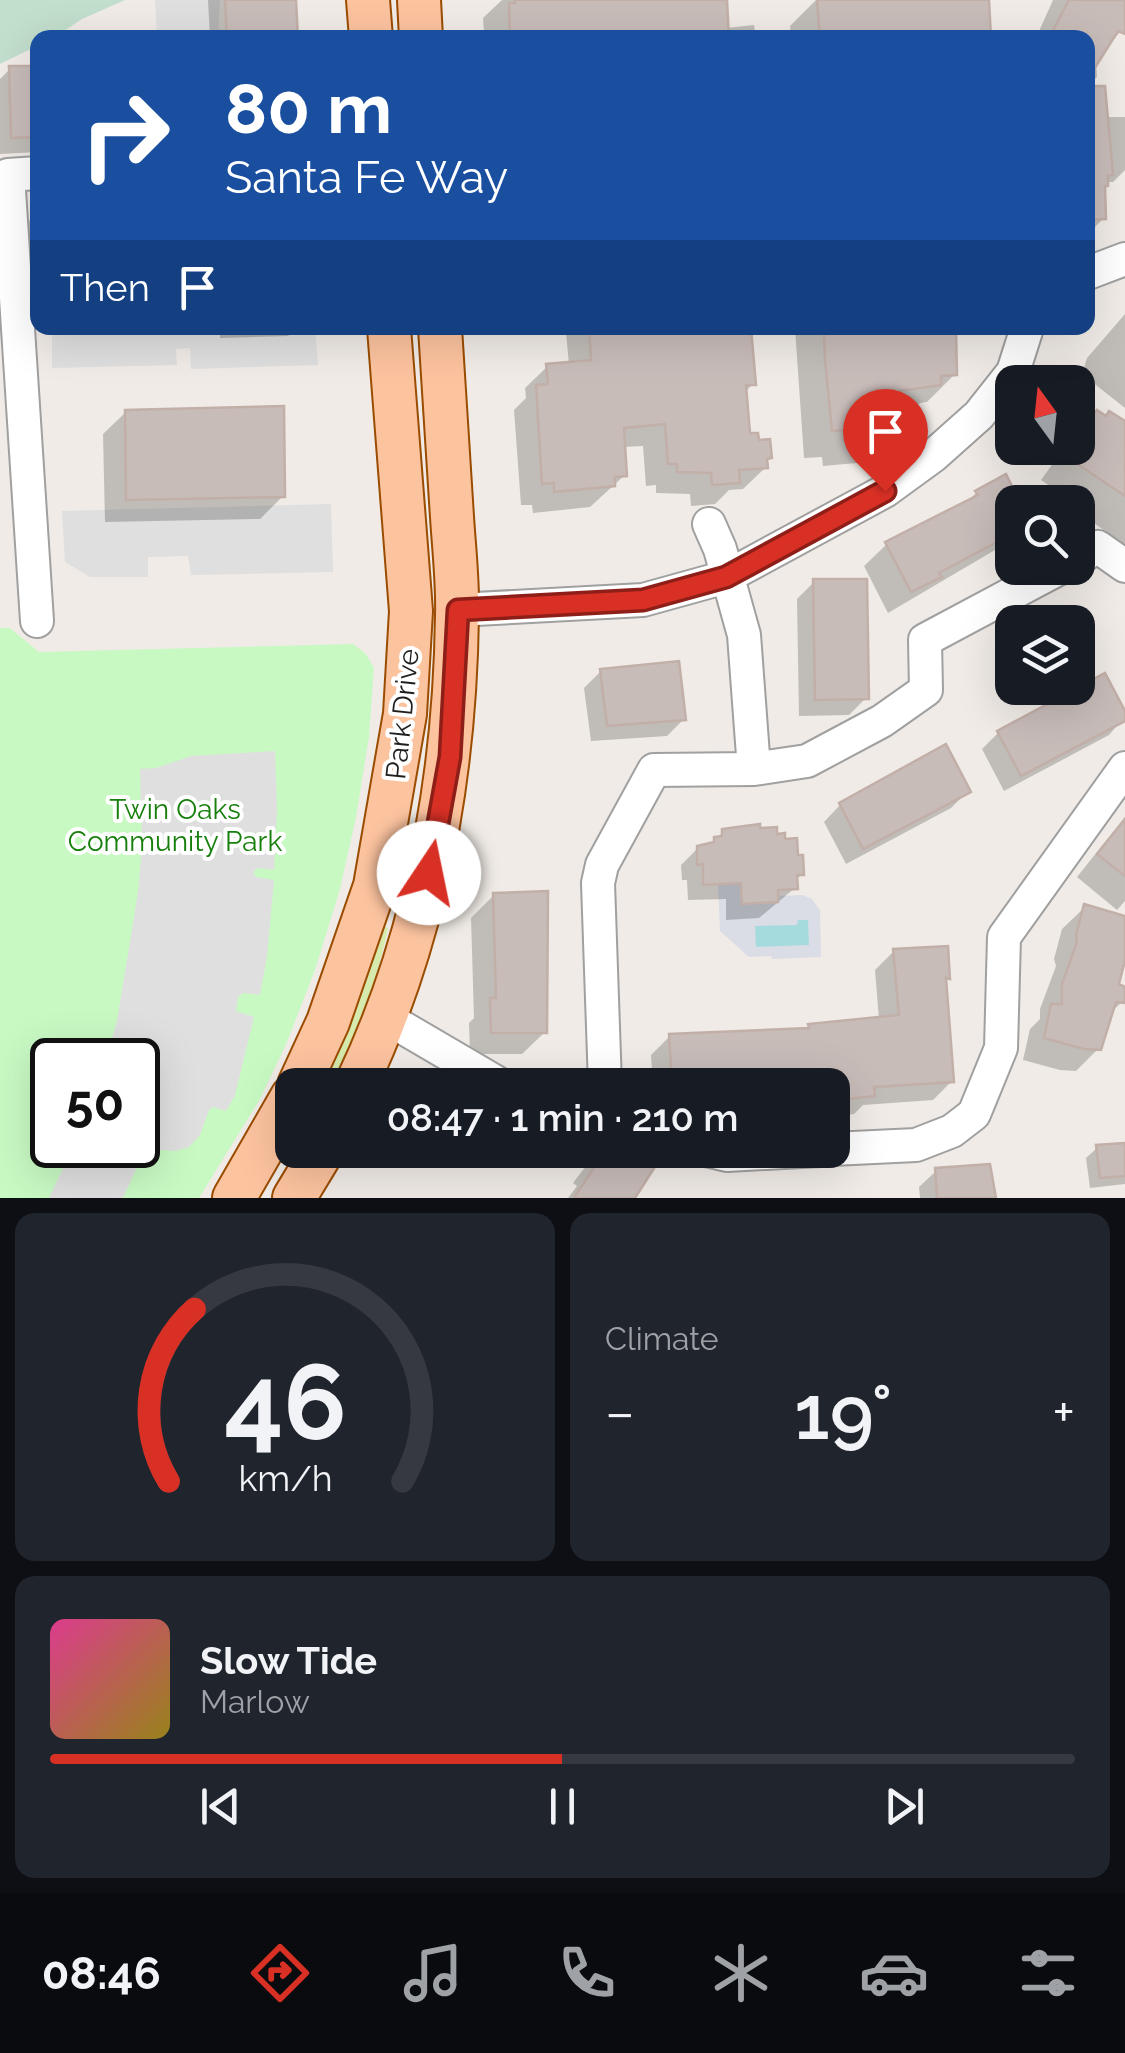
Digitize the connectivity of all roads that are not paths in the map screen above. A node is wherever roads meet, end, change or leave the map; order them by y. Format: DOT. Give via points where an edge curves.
graph roads {
  1 [pos="368,0"];
  2 [pos="419,0"];
  3 [pos="370,30"];
  4 [pos="421,30"];
  5 [pos="30,173"];
  6 [pos="1125,259"];
  7 [pos="1095,270"];
  8 [pos="389,335"];
  9 [pos="399,335"];
  10 [pos="440,335"];
  11 [pos="1025,335"];
  12 [pos="709,524"];
  13 [pos="1095,550"];
  14 [pos="1125,566"];
  15 [pos="726,577"];
  16 [pos="1028,585"];
  17 [pos="458,610"];
  18 [pos="411,612"];
  19 [pos="37,622"];
  20 [pos="1125,768"];
  21 [pos="754,769"];
  22 [pos="417,921"];
  23 [pos="383,1016"];
  24 [pos="307,1068"];
  25 [pos="363,1068"];
  26 [pos="472,1068"];
  27 [pos="604,1068"];
  28 [pos="275,1127"];
  29 [pos="850,1149"];
  30 [pos="312,1168"];
  31 [pos="234,1198"];
  32 [pos="294,1198"];
  1 -- 3 [label="main road"];
  2 -- 4 [label="main road"];
  5 -- 19 [label="street" via="8,174"];
  6 -- 7 [label="street"];
  8 -- 18 [label="main road, Park Drive"];
  9 -- 17 [label="main road" via="410,369 425,596 433,606"];
  10 -- 17 [label="main road, Park Drive"];
  11 -- 15 [label="street" via="1012,372 933,456 885,491"];
  12 -- 15 [label="street"];
  13 -- 14 [label="street"];
  15 -- 17 [label="street" via="643,600"];
  15 -- 21 [label="street" via="744,635"];
  16 -- 21 [label="street" via="925,640 926,690 882,721 808,761"];
  17 -- 22 [label="main road, Park Drive" via="450,757"];
  18 -- 22 [label="main road" via="428,636 428,675 418,772 396,880"];
  18 -- 24 [label="main road, Park Drive" via="405,714 375,886"];
  20 -- 29 [label="street" via="1004,937 1001,1048 974,1114 952,1132 916,1145"];
  21 -- 27 [label="street" via="654,770 602,865"];
  22 -- 23 [label="main road, Park Drive"];
  23 -- 25 [label="main road, Park Drive"];
  23 -- 26 [label="street"];
  28 -- 31 [label="main road"];
  30 -- 32 [label="main road"];
}
